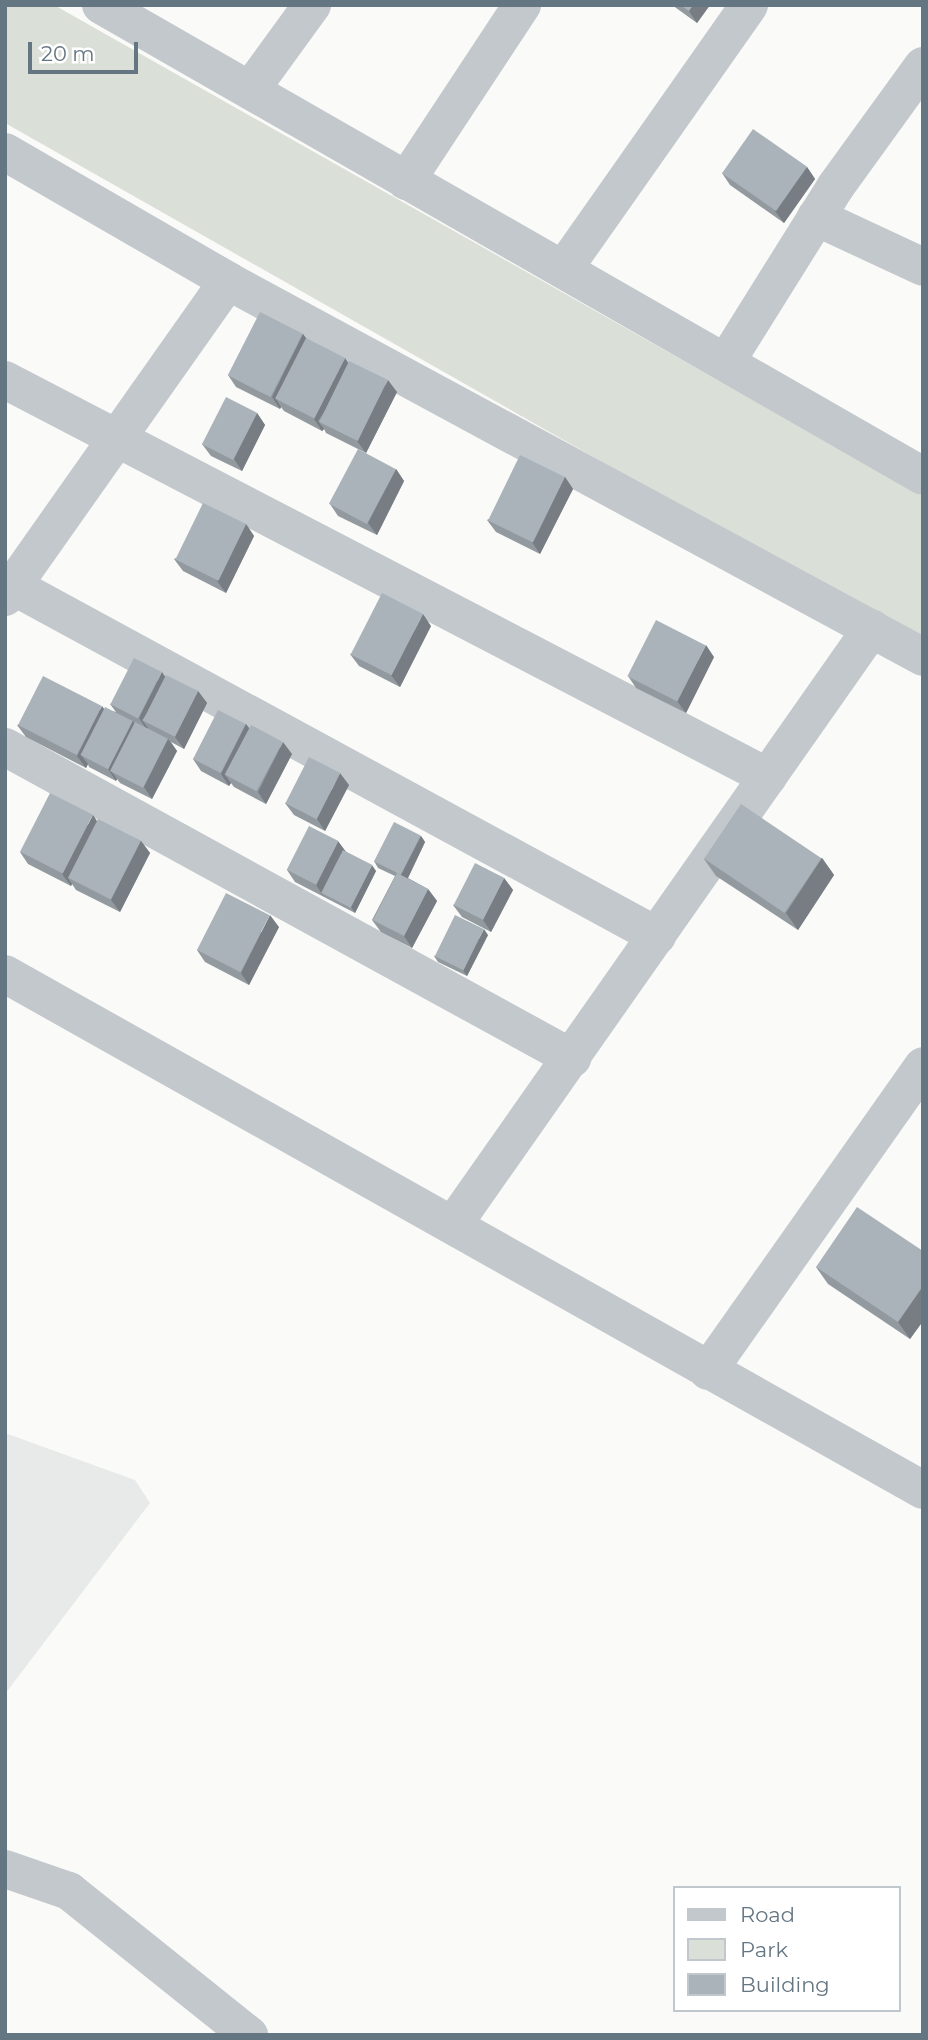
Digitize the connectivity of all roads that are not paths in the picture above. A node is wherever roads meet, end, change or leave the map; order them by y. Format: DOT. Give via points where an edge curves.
graph roads {
  1 [pos="101,5"];
  2 [pos="312,5"];
  3 [pos="522,5"];
  4 [pos="749,5"];
  5 [pos="923,66"];
  6 [pos="251,89"];
  7 [pos="5,152"];
  8 [pos="406,181"];
  9 [pos="816,217"];
  10 [pos="565,267"];
  11 [pos="923,267"];
  12 [pos="228,281"];
  13 [pos="726,362"];
  14 [pos="5,380"];
  15 [pos="118,439"];
  16 [pos="923,476"];
  17 [pos="9,591"];
  18 [pos="872,628"];
  19 [pos="923,657"];
  20 [pos="5,747"];
  21 [pos="768,777"];
  22 [pos="657,936"];
  23 [pos="5,974"];
  24 [pos="572,1058"];
  25 [pos="923,1066"];
  26 [pos="453,1225"];
  27 [pos="708,1371"];
  28 [pos="923,1490"];
  29 [pos="5,1869"];
  30 [pos="249,2035"];
  1 -- 6 [label="street"];
  2 -- 6 [label="street"];
  3 -- 8 [label="street"];
  4 -- 10 [label="street"];
  5 -- 9 [label="street"];
  6 -- 8 [label="street"];
  7 -- 12 [label="street"];
  8 -- 10 [label="street"];
  9 -- 11 [label="street"];
  9 -- 13 [label="street"];
  10 -- 13 [label="street"];
  12 -- 15 [label="street"];
  12 -- 18 [label="street"];
  13 -- 16 [label="street"];
  14 -- 15 [label="street"];
  15 -- 17 [label="street"];
  15 -- 21 [label="street"];
  17 -- 22 [label="street"];
  18 -- 19 [label="street"];
  18 -- 21 [label="street"];
  20 -- 24 [label="street"];
  21 -- 22 [label="street"];
  22 -- 24 [label="street"];
  23 -- 26 [label="street"];
  24 -- 26 [label="street"];
  25 -- 27 [label="street"];
  26 -- 27 [label="street"];
  27 -- 28 [label="street"];
  29 -- 30 [label="street" via="69,1891"];
}
